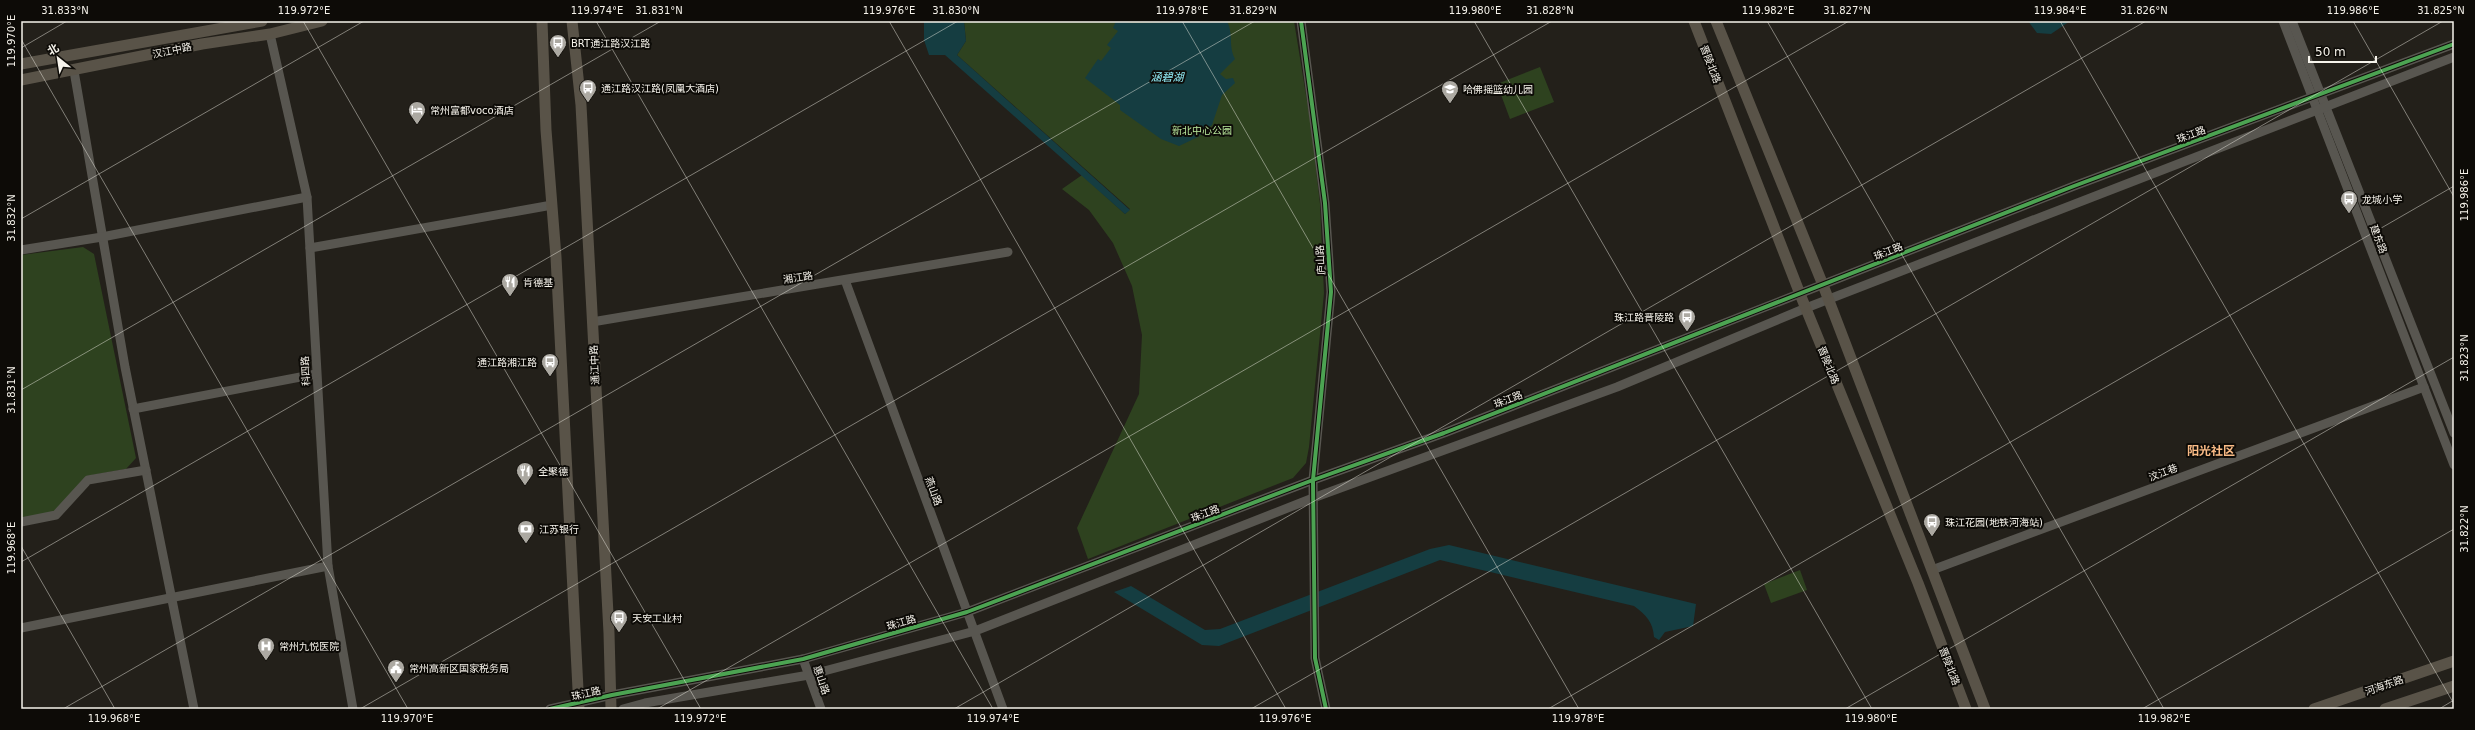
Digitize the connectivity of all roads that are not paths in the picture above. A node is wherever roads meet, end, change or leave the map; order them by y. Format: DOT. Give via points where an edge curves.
graph roads {
  1 [pos="262,21"];
  2 [pos="322,21"];
  3 [pos="542,21"];
  4 [pos="572,21"];
  5 [pos="1301,21"];
  6 [pos="1694,21"];
  7 [pos="1716,21"];
  8 [pos="2283,21"];
  9 [pos="2292,21"];
  10 [pos="270,34"];
  11 [pos="2454,44"];
  12 [pos="2454,57"];
  13 [pos="21,64"];
  14 [pos="74,70"];
  15 [pos="21,80"];
  16 [pos="2317,96"];
  17 [pos="2322,108"];
  18 [pos="307,197"];
  19 [pos="552,205"];
  20 [pos="102,237"];
  21 [pos="310,248"];
  22 [pos="21,250"];
  23 [pos="1008,252"];
  24 [pos="845,280"];
  25 [pos="1823,285"];
  26 [pos="1800,294"];
  27 [pos="1829,299"];
  28 [pos="1806,308"];
  29 [pos="592,322"];
  30 [pos="316,374"];
  31 [pos="2424,387"];
  32 [pos="133,409"];
  33 [pos="2454,433"];
  34 [pos="2454,465"];
  35 [pos="146,470"];
  36 [pos="1313,480"];
  37 [pos="1313,498"];
  38 [pos="21,522"];
  39 [pos="328,566"];
  40 [pos="1932,570"];
  41 [pos="172,598"];
  42 [pos="967,612"];
  43 [pos="21,628"];
  44 [pos="975,632"];
  45 [pos="803,659"];
  46 [pos="2454,661"];
  47 [pos="808,674"];
  48 [pos="2454,686"];
  49 [pos="612,695"];
  50 [pos="579,706"];
  51 [pos="194,709"];
  52 [pos="353,709"];
  53 [pos="550,709"];
  54 [pos="611,709"];
  55 [pos="623,709"];
  56 [pos="821,709"];
  57 [pos="1003,709"];
  58 [pos="1326,709"];
  59 [pos="1966,709"];
  60 [pos="1985,709"];
  61 [pos="2314,709"];
  62 [pos="2385,709"];
  1 -- 13 [label="main road, 汉江中路"];
  2 -- 10 [label="main road, 汉江中路"];
  3 -- 19 [label="main road"];
  4 -- 29 [label="main road, 通江中路" via="581,105"];
  5 -- 36 [label="street, 庐山路" via="1325,203 1330,292"];
  6 -- 26 [label="main road, 晋陵北路"];
  7 -- 25 [label="main road, 晋陵北路"];
  8 -- 16 [label="street, 建东路"];
  9 -- 16 [label="street, 建东路"];
  10 -- 14 [label="main road, 汉江中路" via="202,44"];
  10 -- 18 [label="street, 科四路"];
  11 -- 16 [label="street, 珠江路"];
  12 -- 17 [label="street"];
  14 -- 15 [label="main road, 汉江中路"];
  14 -- 20 [label="street"];
  16 -- 17 [label="street, 建东路"];
  16 -- 25 [label="street, 珠江路" via="2074,186"];
  17 -- 27 [label="street"];
  17 -- 31 [label="street, 建东路"];
  17 -- 33 [label="street, 建东路"];
  18 -- 20 [label="street"];
  18 -- 21 [label="street, 科四路"];
  19 -- 21 [label="street"];
  19 -- 50 [label="main road"];
  20 -- 22 [label="street"];
  20 -- 32 [label="street"];
  21 -- 30 [label="street, 科四路"];
  23 -- 24 [label="street, 湘江路"];
  24 -- 29 [label="street, 湘江路"];
  24 -- 42 [label="street, 燕山路"];
  25 -- 26 [label="street, 珠江路"];
  25 -- 27 [label="main road, 晋陵北路"];
  26 -- 28 [label="main road, 晋陵北路"];
  26 -- 36 [label="street, 珠江路" via="1444,433"];
  27 -- 28 [label="street"];
  27 -- 40 [label="main road, 晋陵北路"];
  28 -- 37 [label="street" via="1617,387"];
  28 -- 59 [label="main road, 晋陵北路" via="1918,583"];
  29 -- 49 [label="main road, 通江中路"];
  30 -- 32 [label="street"];
  30 -- 39 [label="street, 科四路"];
  31 -- 34 [label="street, 建东路"];
  31 -- 40 [label="street, 汶江巷"];
  32 -- 35 [label="street"];
  35 -- 38 [label="street" via="88,480 56,515"];
  35 -- 41 [label="street"];
  36 -- 37 [label="street, 庐山路"];
  36 -- 42 [label="street, 珠江路"];
  37 -- 44 [label="street"];
  37 -- 58 [label="street, 庐山路" via="1315,658"];
  39 -- 41 [label="street"];
  39 -- 52 [label="street, 科四路"];
  40 -- 60 [label="main road, 晋陵北路"];
  41 -- 43 [label="street"];
  41 -- 51 [label="street"];
  42 -- 44 [label="street, 燕山路"];
  42 -- 45 [label="street, 珠江路"];
  44 -- 47 [label="street"];
  44 -- 57 [label="street, 燕山路"];
  45 -- 47 [label="street, 惠山路"];
  45 -- 49 [label="street, 珠江路"];
  46 -- 61 [label="main road, 河海东路"];
  47 -- 55 [label="street"];
  47 -- 56 [label="street, 惠山路"];
  48 -- 62 [label="main road"];
  49 -- 50 [label="street, 珠江路"];
  49 -- 54 [label="main road, 通江中路"];
  50 -- 53 [label="street, 珠江路"];
}
